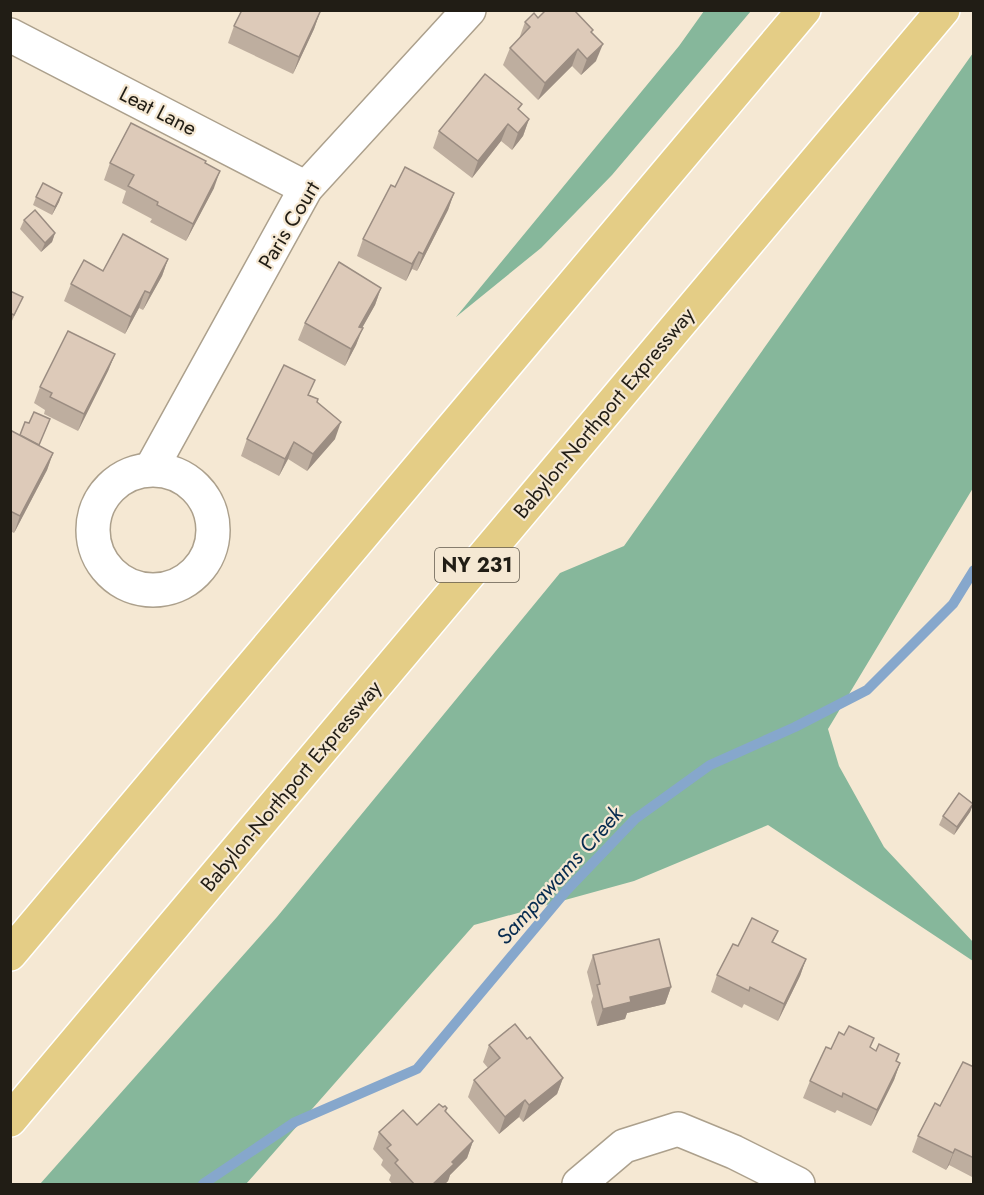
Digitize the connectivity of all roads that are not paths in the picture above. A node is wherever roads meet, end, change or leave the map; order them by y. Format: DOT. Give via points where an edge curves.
graph roads {
  1 [pos="469,10"];
  2 [pos="804,10"];
  3 [pos="943,10"];
  4 [pos="10,35"];
  5 [pos="306,188"];
  6 [pos="151,469"];
  7 [pos="10,954"];
  8 [pos="10,1120"];
  9 [pos="579,1185"];
  10 [pos="798,1185"];
  1 -- 5 [label="street, Paris Court"];
  2 -- 7 [label="main road"];
  3 -- 8 [label="main road, Babylon-Northport Expressway / NY 231"];
  4 -- 5 [label="street, Leat Lane"];
  5 -- 6 [label="street, Paris Court"];
  9 -- 10 [label="street" via="624,1146 678,1129"];
}
